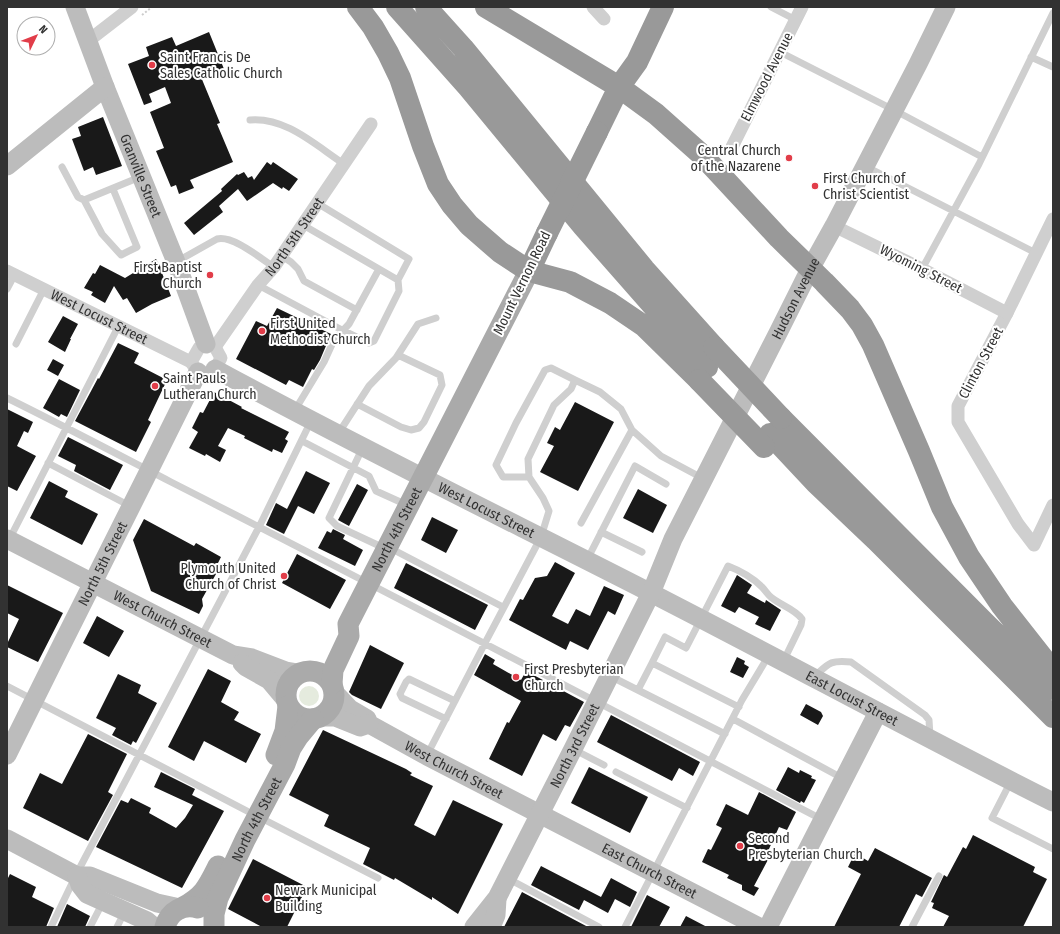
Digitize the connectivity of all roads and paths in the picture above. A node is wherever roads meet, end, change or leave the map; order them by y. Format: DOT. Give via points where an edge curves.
graph roads {
  1 [pos="74,7"];
  2 [pos="132,7"];
  3 [pos="358,7"];
  4 [pos="396,7"];
  5 [pos="426,7"];
  6 [pos="486,7"];
  7 [pos="593,7"];
  8 [pos="650,7"];
  9 [pos="663,7"];
  10 [pos="771,7"];
  11 [pos="802,7"];
  12 [pos="946,7"];
  13 [pos="1053,13"];
  14 [pos="604,19"];
  15 [pos="796,20"];
  16 [pos="88,41"];
  17 [pos="780,52"];
  18 [pos="1031,57"];
  19 [pos="1053,67"];
  20 [pos="105,86"];
  21 [pos="619,87"];
  22 [pos="894,110"];
  23 [pos="250,120"];
  24 [pos="371,124"];
  25 [pos="732,148"];
  26 [pos="982,157"];
  27 [pos="344,164"];
  28 [pos="7,166"];
  29 [pos="865,166"];
  30 [pos="62,167"];
  31 [pos="142,176"];
  32 [pos="113,189"];
  33 [pos="84,200"];
  34 [pos="317,203"];
  35 [pos="953,211"];
  36 [pos="1053,219"];
  37 [pos="303,224"];
  38 [pos="834,226"];
  39 [pos="1036,253"];
  40 [pos="282,256"];
  41 [pos="176,262"];
  42 [pos="274,267"];
  43 [pos="379,269"];
  44 [pos="810,269"];
  45 [pos="922,269"];
  46 [pos="529,271"];
  47 [pos="11,272"];
  48 [pos="398,280"];
  49 [pos="258,285"];
  50 [pos="7,289"];
  51 [pos="44,289"];
  52 [pos="357,310"];
  53 [pos="1007,313"];
  54 [pos="436,318"];
  55 [pos="118,326"];
  56 [pos="342,330"];
  57 [pos="16,344"];
  58 [pos="210,346"];
  59 [pos="398,355"];
  60 [pos="706,365"];
  61 [pos="202,368"];
  62 [pos="575,380"];
  63 [pos="7,398"];
  64 [pos="357,404"];
  65 [pos="294,412"];
  66 [pos="312,421"];
  67 [pos="66,427"];
  68 [pos="632,430"];
  69 [pos="772,433"];
  70 [pos="338,434"];
  71 [pos="302,441"];
  72 [pos="364,447"];
  73 [pos="48,463"];
  74 [pos="354,468"];
  75 [pos="150,471"];
  76 [pos="529,476"];
  77 [pos="424,478"];
  78 [pos="704,479"];
  79 [pos="666,484"];
  80 [pos="1053,505"];
  81 [pos="409,506"];
  82 [pos="132,507"];
  83 [pos="581,523"];
  84 [pos="259,526"];
  85 [pos="601,532"];
  86 [pos="541,537"];
  87 [pos="8,540"];
  88 [pos="387,548"];
  89 [pos="642,552"];
  90 [pos="587,560"];
  91 [pos="93,582"];
  92 [pos="370,583"];
  93 [pos="651,593"];
  94 [pos="503,607"];
  95 [pos="701,619"];
  96 [pos="348,624"];
  97 [pos="200,638"];
  98 [pos="484,643"];
  99 [pos="233,655"];
  100 [pos="776,658"];
  101 [pos="652,663"];
  102 [pos="302,671"];
  103 [pos="1053,671"];
  104 [pos="610,676"];
  105 [pos="813,678"];
  106 [pos="7,686"];
  107 [pos="333,688"];
  108 [pos="1053,689"];
  109 [pos="638,690"];
  110 [pos="34,700"];
  111 [pos="455,701"];
  112 [pos="597,702"];
  113 [pos="287,703"];
  114 [pos="739,707"];
  115 [pos="878,712"];
  116 [pos="1053,717"];
  117 [pos="316,718"];
  118 [pos="446,719"];
  119 [pos="733,719"];
  120 [pos="369,724"];
  121 [pos="725,734"];
  122 [pos="930,739"];
  123 [pos="573,749"];
  124 [pos="7,755"];
  125 [pos="139,755"];
  126 [pos="427,756"];
  127 [pos="712,762"];
  128 [pos="604,765"];
  129 [pos="616,772"];
  130 [pos="844,779"];
  131 [pos="1011,781"];
  132 [pos="1053,802"];
  133 [pos="687,808"];
  134 [pos="540,813"];
  135 [pos="252,814"];
  136 [pos="823,820"];
  137 [pos="7,839"];
  138 [pos="1053,849"];
  139 [pos="653,872"];
  140 [pos="76,875"];
  141 [pos="939,876"];
  142 [pos="378,878"];
  143 [pos="507,878"];
  144 [pos="497,898"];
  145 [pos="103,902"];
  146 [pos="182,908"];
  147 [pos="121,919"];
  148 [pos="51,927"];
  149 [pos="90,927"];
  150 [pos="154,927"];
  151 [pos="165,927"];
  152 [pos="214,927"];
  153 [pos="474,927"];
  154 [pos="491,927"];
  155 [pos="599,927"];
  156 [pos="625,927"];
  157 [pos="759,927"];
  158 [pos="768,927"];
  159 [pos="912,927"];
  1 -- 16 [label="street, Granville Street"];
  2 -- 16 [label="street"];
  3 -- 46 [label="highway" via="377,34 400,78 423,146 445,195 469,225 500,252"];
  4 -- 60 [label="highway" via="469,88 583,226"];
  5 -- 60 [label="highway" via="644,269"];
  6 -- 21 [label="highway"];
  7 -- 14 [label="street"];
  8 -- 21 [label="highway, Mount Vernon Road" via="625,56"];
  9 -- 21 [label="highway, Mount Vernon Road" via="637,62"];
  10 -- 15 [label="lane"];
  11 -- 15 [label="street, Elmwood Avenue"];
  12 -- 22 [label="street, Hudson Avenue"];
  13 -- 18 [label="lane"];
  15 -- 17 [label="street, Elmwood Avenue"];
  16 -- 20 [label="street, Granville Street"];
  17 -- 22 [label="lane"];
  17 -- 25 [label="street, Elmwood Avenue"];
  18 -- 19 [label="lane"];
  18 -- 26 [label="lane"];
  20 -- 28 [label="street"];
  20 -- 31 [label="street, Granville Street"];
  21 -- 44 [label="highway" via="656,114 702,155"];
  21 -- 46 [label="highway, Mount Vernon Road, bridge"];
  22 -- 26 [label="lane"];
  22 -- 29 [label="street, Hudson Avenue"];
  23 -- 27 [label="lane" via="260,119 288,127"];
  24 -- 27 [label="street, North 5th Street"];
  26 -- 35 [label="lane"];
  27 -- 34 [label="street, North 5th Street"];
  29 -- 35 [label="lane"];
  29 -- 38 [label="street, Hudson Avenue"];
  30 -- 33 [label="lane" via="78,198"];
  31 -- 32 [label="lane"];
  31 -- 41 [label="street, Granville Street"];
  32 -- 33 [label="lane"];
  32 -- 33 [label="lane" via="137,247 122,256 102,234"];
  34 -- 37 [label="street, North 5th Street"];
  34 -- 48 [label="lane" via="409,259"];
  35 -- 39 [label="lane"];
  35 -- 45 [label="lane"];
  36 -- 39 [label="street, Clinton Street"];
  37 -- 40 [label="street, North 5th Street"];
  37 -- 43 [label="lane"];
  38 -- 44 [label="street, Hudson Avenue"];
  38 -- 45 [label="street, Wyoming Street"];
  39 -- 53 [label="street, Clinton Street"];
  40 -- 42 [label="street, North 5th Street"];
  40 -- 52 [label="lane" via="298,269 304,281"];
  41 -- 42 [label="lane" via="223,238 232,240"];
  41 -- 58 [label="street, Granville Street"];
  42 -- 49 [label="street, North 5th Street"];
  43 -- 48 [label="lane"];
  43 -- 52 [label="lane"];
  44 -- 78 [label="street, Hudson Avenue"];
  44 -- 103 [label="highway" via="837,295 862,325 874,345 942,507 969,557 1002,606"];
  45 -- 53 [label="street, Wyoming Street"];
  46 -- 60 [label="highway" via="570,282 610,303"];
  46 -- 77 [label="main road, Mount Vernon Road"];
  47 -- 50 [label="lane"];
  47 -- 51 [label="street, West Locust Street"];
  48 -- 56 [label="lane" via="399,291 372,342"];
  49 -- 56 [label="lane"];
  49 -- 58 [label="street, North 5th Street"];
  51 -- 55 [label="street, West Locust Street"];
  51 -- 57 [label="lane"];
  52 -- 56 [label="lane"];
  53 -- 80 [label="street, Clinton Street" via="958,406 958,422 1018,524 1034,545"];
  54 -- 59 [label="lane" via="418,324"];
  55 -- 61 [label="street, West Locust Street"];
  55 -- 67 [label="lane"];
  56 -- 65 [label="lane"];
  58 -- 61 [label="street, North 5th Street" via="199,348"];
  58 -- 61 [label="street" via="221,358"];
  59 -- 64 [label="lane" via="369,386"];
  59 -- 64 [label="lane" via="440,375 442,384 419,428 400,428"];
  60 -- 69 [label="highway, bridge"];
  60 -- 69 [label="highway, bridge"];
  61 -- 65 [label="street, West Locust Street"];
  61 -- 75 [label="street, North 5th Street"];
  62 -- 68 [label="lane" via="600,392 621,409"];
  62 -- 76 [label="lane" via="571,388 554,405 528,459"];
  62 -- 76 [label="lane" via="551,368 545,370 496,465 503,477"];
  63 -- 67 [label="lane"];
  64 -- 70 [label="lane"];
  65 -- 66 [label="street, West Locust Street"];
  66 -- 70 [label="street, West Locust Street"];
  66 -- 71 [label="lane"];
  67 -- 73 [label="lane"];
  67 -- 75 [label="lane"];
  68 -- 78 [label="lane" via="661,456"];
  68 -- 83 [label="lane"];
  69 -- 108 [label="highway" via="983,621"];
  69 -- 116 [label="highway" via="816,483"];
  70 -- 72 [label="street, West Locust Street"];
  71 -- 74 [label="lane"];
  71 -- 84 [label="lane"];
  72 -- 74 [label="lane"];
  72 -- 77 [label="street, West Locust Street"];
  73 -- 82 [label="lane"];
  73 -- 87 [label="lane"];
  74 -- 81 [label="lane" via="369,476 376,491"];
  74 -- 88 [label="lane" via="329,518 337,526"];
  75 -- 82 [label="street, North 5th Street"];
  75 -- 84 [label="lane"];
  76 -- 86 [label="lane" via="549,510"];
  77 -- 81 [label="main road, North 4th Street"];
  77 -- 86 [label="street, West Locust Street"];
  78 -- 93 [label="street, Hudson Avenue" via="673,539"];
  79 -- 85 [label="lane" via="635,466"];
  81 -- 88 [label="main road, North 4th Street"];
  82 -- 91 [label="street, North 5th Street"];
  84 -- 92 [label="lane"];
  84 -- 97 [label="lane"];
  85 -- 89 [label="lane"];
  85 -- 90 [label="lane"];
  86 -- 90 [label="street, West Locust Street"];
  86 -- 94 [label="lane"];
  87 -- 91 [label="street, West Church Street"];
  88 -- 92 [label="main road, North 4th Street"];
  88 -- 94 [label="lane"];
  90 -- 93 [label="street, West Locust Street"];
  91 -- 97 [label="street, West Church Street"];
  91 -- 110 [label="street, North 5th Street"];
  92 -- 96 [label="main road, North 4th Street"];
  92 -- 98 [label="lane"];
  93 -- 95 [label="street, East Locust Street"];
  93 -- 104 [label="street, North 3rd Street"];
  94 -- 98 [label="lane"];
  95 -- 100 [label="street, East Locust Street"];
  95 -- 100 [label="lane" via="728,566 740,570 772,598 799,613 802,619 801,625"];
  95 -- 101 [label="lane" via="686,648 665,637"];
  96 -- 102 [label="main road, North 4th Street" via="339,630 324,654"];
  96 -- 107 [label="main road, North 4th Street" via="349,636 333,670"];
  97 -- 99 [label="street, West Church Street"];
  97 -- 125 [label="lane"];
  98 -- 111 [label="lane"];
  98 -- 112 [label="lane"];
  99 -- 102 [label="street, West Church Street" via="252,658 286,671"];
  99 -- 113 [label="street, West Church Street" via="246,667 269,680"];
  100 -- 105 [label="street, East Locust Street"];
  100 -- 114 [label="lane"];
  101 -- 109 [label="lane"];
  101 -- 114 [label="lane"];
  102 -- 107 [label="main road" via="321,672"];
  102 -- 113 [label="main road" via="292,677 287,684"];
  104 -- 109 [label="lane"];
  104 -- 112 [label="street, North 3rd Street"];
  105 -- 115 [label="street, East Locust Street"];
  105 -- 122 [label="lane" via="829,663 851,662 925,715 929,720"];
  106 -- 110 [label="lane"];
  107 -- 117 [label="main road" via="334,699 331,706 326,713"];
  107 -- 120 [label="street, West Church Street" via="340,700 367,719"];
  109 -- 121 [label="lane"];
  110 -- 124 [label="street, North 5th Street"];
  110 -- 125 [label="lane"];
  111 -- 118 [label="lane"];
  111 -- 118 [label="lane" via="409,679 400,694 402,698"];
  112 -- 123 [label="street, North 3rd Street"];
  112 -- 127 [label="lane"];
  113 -- 117 [label="main road" via="296,715 307,719"];
  113 -- 135 [label="main road, North 4th Street" via="285,731 280,747"];
  114 -- 119 [label="lane"];
  115 -- 122 [label="street, East Locust Street"];
  115 -- 130 [label="street"];
  117 -- 120 [label="street, West Church Street" via="335,717 360,727"];
  117 -- 135 [label="main road, North 4th Street" via="298,737 285,764"];
  118 -- 126 [label="lane"];
  119 -- 121 [label="lane"];
  119 -- 130 [label="lane"];
  120 -- 126 [label="street, West Church Street"];
  121 -- 127 [label="lane"];
  122 -- 131 [label="street, East Locust Street"];
  123 -- 128 [label="lane"];
  123 -- 134 [label="street, North 3rd Street"];
  125 -- 135 [label="lane"];
  125 -- 140 [label="lane"];
  126 -- 134 [label="street, West Church Street"];
  127 -- 133 [label="lane"];
  127 -- 136 [label="lane"];
  129 -- 133 [label="lane"];
  130 -- 136 [label="street"];
  131 -- 132 [label="street, East Locust Street"];
  131 -- 138 [label="lane" via="992,818"];
  133 -- 139 [label="lane"];
  134 -- 139 [label="street, East Church Street"];
  134 -- 143 [label="street, North 3rd Street"];
  135 -- 142 [label="lane"];
  135 -- 146 [label="main road, North 4th Street" via="205,891"];
  135 -- 152 [label="main road, North 4th Street" via="218,898"];
  136 -- 158 [label="street"];
  137 -- 140 [label="street"];
  139 -- 156 [label="lane"];
  139 -- 157 [label="street, East Church Street"];
  140 -- 145 [label="street" via="80,886 87,894"];
  140 -- 146 [label="street" via="90,876 157,903"];
  140 -- 148 [label="lane"];
  141 -- 159 [label="lane"];
  143 -- 144 [label="street, North 3rd Street"];
  143 -- 155 [label="lane"];
  144 -- 153 [label="street, North 3rd Street"];
  144 -- 154 [label="street, North 3rd Street" via="496,915"];
  145 -- 147 [label="street"];
  145 -- 149 [label="lane"];
  146 -- 151 [label="main road, North 4th Street" via="173,912"];
  146 -- 152 [label="main road" via="203,910"];
  147 -- 150 [label="street" via="147,921"];
}
